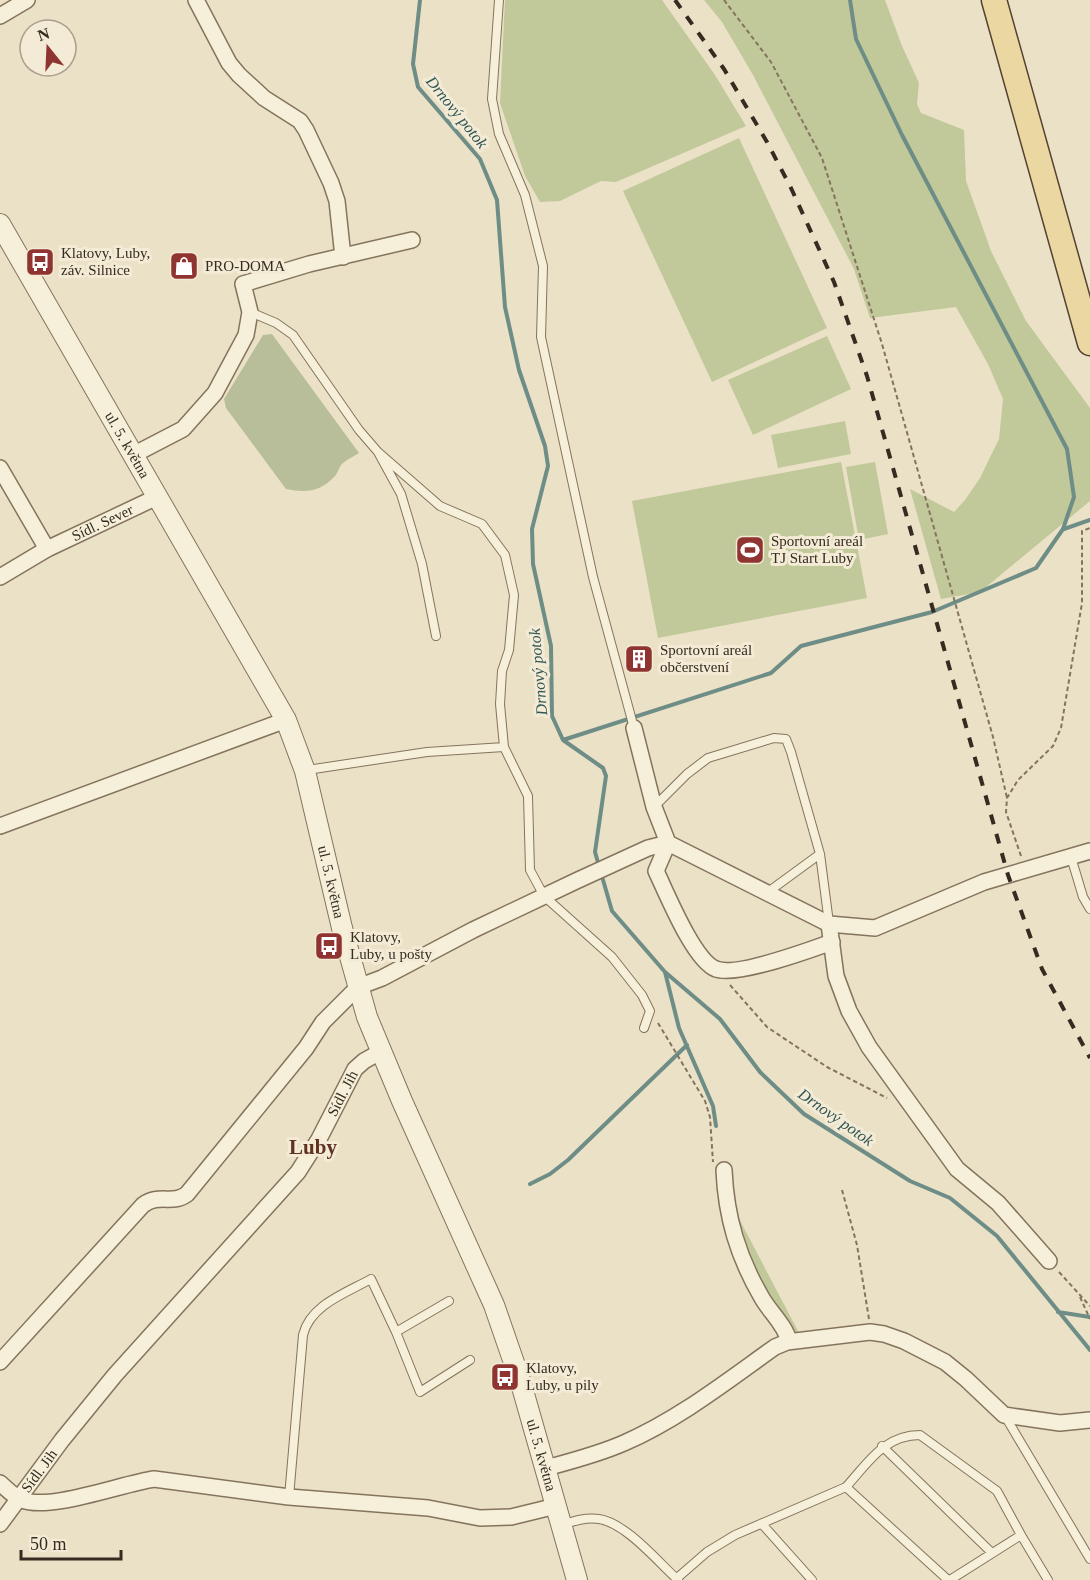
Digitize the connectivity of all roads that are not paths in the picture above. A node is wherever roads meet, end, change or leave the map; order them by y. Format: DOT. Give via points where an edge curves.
graph roads {
  1 [pos="27,0"];
  2 [pos="196,0"];
  3 [pos="499,0"];
  4 [pos="994,0"];
  5 [pos="0,16"];
  6 [pos="0,224"];
  7 [pos="412,240"];
  8 [pos="343,257"];
  9 [pos="250,312"];
  10 [pos="1090,343"];
  11 [pos="378,452"];
  12 [pos="133,455"];
  13 [pos="0,468"];
  14 [pos="157,497"];
  15 [pos="47,549"];
  16 [pos="0,577"];
  17 [pos="436,636"];
  18 [pos="286,720"];
  19 [pos="632,720"];
  20 [pos="504,747"];
  21 [pos="305,771"];
  22 [pos="654,807"];
  23 [pos="0,826"];
  24 [pos="668,843"];
  25 [pos="1090,851"];
  26 [pos="820,854"];
  27 [pos="1071,857"];
  28 [pos="767,893"];
  29 [pos="544,896"];
  30 [pos="1090,909"];
  31 [pos="829,924"];
  32 [pos="832,942"];
  33 [pos="358,987"];
  34 [pos="644,1028"];
  35 [pos="380,1052"];
  36 [pos="718,1168"];
  37 [pos="1049,1261"];
  38 [pos="449,1301"];
  39 [pos="396,1332"];
  40 [pos="789,1341"];
  41 [pos="470,1360"];
  42 [pos="0,1362"];
  43 [pos="1004,1415"];
  44 [pos="1090,1420"];
  45 [pos="882,1446"];
  46 [pos="546,1468"];
  47 [pos="0,1483"];
  48 [pos="846,1487"];
  49 [pos="289,1497"];
  50 [pos="18,1499"];
  51 [pos="556,1506"];
  52 [pos="0,1524"];
  53 [pos="762,1524"];
  54 [pos="562,1525"];
  55 [pos="1022,1535"];
  56 [pos="992,1553"];
  57 [pos="1090,1559"];
  58 [pos="677,1579"];
  59 [pos="578,1580"];
  60 [pos="812,1580"];
  61 [pos="949,1580"];
  62 [pos="1048,1580"];
  1 -- 5 [label="street"];
  2 -- 8 [label="street" via="229,63 264,98 300,121 306,130 334,192"];
  3 -- 19 [label="lane" via="492,99 499,134 525,195 543,266 541,337 593,577"];
  4 -- 10 [label="main road"];
  6 -- 12 [label="street, ul. 5. května"];
  7 -- 8 [label="street"];
  8 -- 9 [label="street" via="243,284"];
  9 -- 11 [label="lane" via="293,335"];
  9 -- 12 [label="street" via="246,335 215,393 183,429"];
  11 -- 17 [label="lane" via="401,494 422,564"];
  11 -- 20 [label="lane" via="440,506 482,524 505,555 514,595 509,650 502,671"];
  12 -- 14 [label="street, ul. 5. května"];
  13 -- 15 [label="street"];
  14 -- 15 [label="street, Sídl. Sever"];
  14 -- 18 [label="street, ul. 5. května"];
  15 -- 16 [label="street, Sídl. Sever"];
  18 -- 21 [label="street, ul. 5. května"];
  18 -- 23 [label="street"];
  19 -- 22 [label="street"];
  20 -- 21 [label="lane" via="427,752"];
  20 -- 29 [label="lane" via="528,796 531,870"];
  21 -- 33 [label="street, ul. 5. května"];
  22 -- 24 [label="street"];
  22 -- 26 [label="lane" via="708,758 774,738 786,739"];
  24 -- 28 [label="street"];
  24 -- 29 [label="street" via="620,860"];
  24 -- 32 [label="street" via="656,872 700,958 716,970 768,962"];
  25 -- 27 [label="street"];
  26 -- 28 [label="lane"];
  26 -- 31 [label="lane"];
  27 -- 30 [label="lane"];
  27 -- 31 [label="street" via="984,882 875,928"];
  28 -- 31 [label="street"];
  29 -- 33 [label="street"];
  29 -- 34 [label="lane" via="612,957 642,995 650,1011"];
  31 -- 32 [label="street"];
  32 -- 37 [label="street" via="836,976 869,1047 957,1169 998,1203"];
  33 -- 35 [label="street, ul. 5. května"];
  33 -- 42 [label="street" via="323,1022 187,1194 143,1205"];
  35 -- 46 [label="street, ul. 5. května" via="494,1305"];
  35 -- 50 [label="street, Sídl. Jih" via="355,1069 298,1172 115,1375"];
  36 -- 40 [label="street" via="738,1250"];
  38 -- 39 [label="lane"];
  39 -- 41 [label="lane" via="420,1392"];
  39 -- 49 [label="lane" via="371,1279 310,1316 303,1335"];
  40 -- 43 [label="street" via="870,1332 884,1334 945,1362"];
  40 -- 46 [label="street" via="639,1436 600,1453"];
  43 -- 44 [label="street" via="1060,1423"];
  43 -- 57 [label="lane"];
  45 -- 48 [label="lane"];
  45 -- 55 [label="lane" via="906,1435 920,1435 997,1491"];
  45 -- 56 [label="lane"];
  46 -- 51 [label="street, ul. 5. května"];
  47 -- 50 [label="street"];
  48 -- 53 [label="lane"];
  48 -- 61 [label="lane"];
  49 -- 50 [label="street, Sídl. Jih" via="154,1479 54,1502"];
  49 -- 51 [label="street, Sídl. Jih" via="428,1508 480,1518 511,1517"];
  50 -- 52 [label="street"];
  51 -- 54 [label="street, ul. 5. května"];
  53 -- 58 [label="lane" via="708,1552"];
  53 -- 60 [label="lane"];
  54 -- 58 [label="lane" via="590,1518 614,1524"];
  54 -- 59 [label="street, ul. 5. května"];
  55 -- 56 [label="lane"];
  55 -- 62 [label="lane"];
  56 -- 61 [label="lane"];
}
